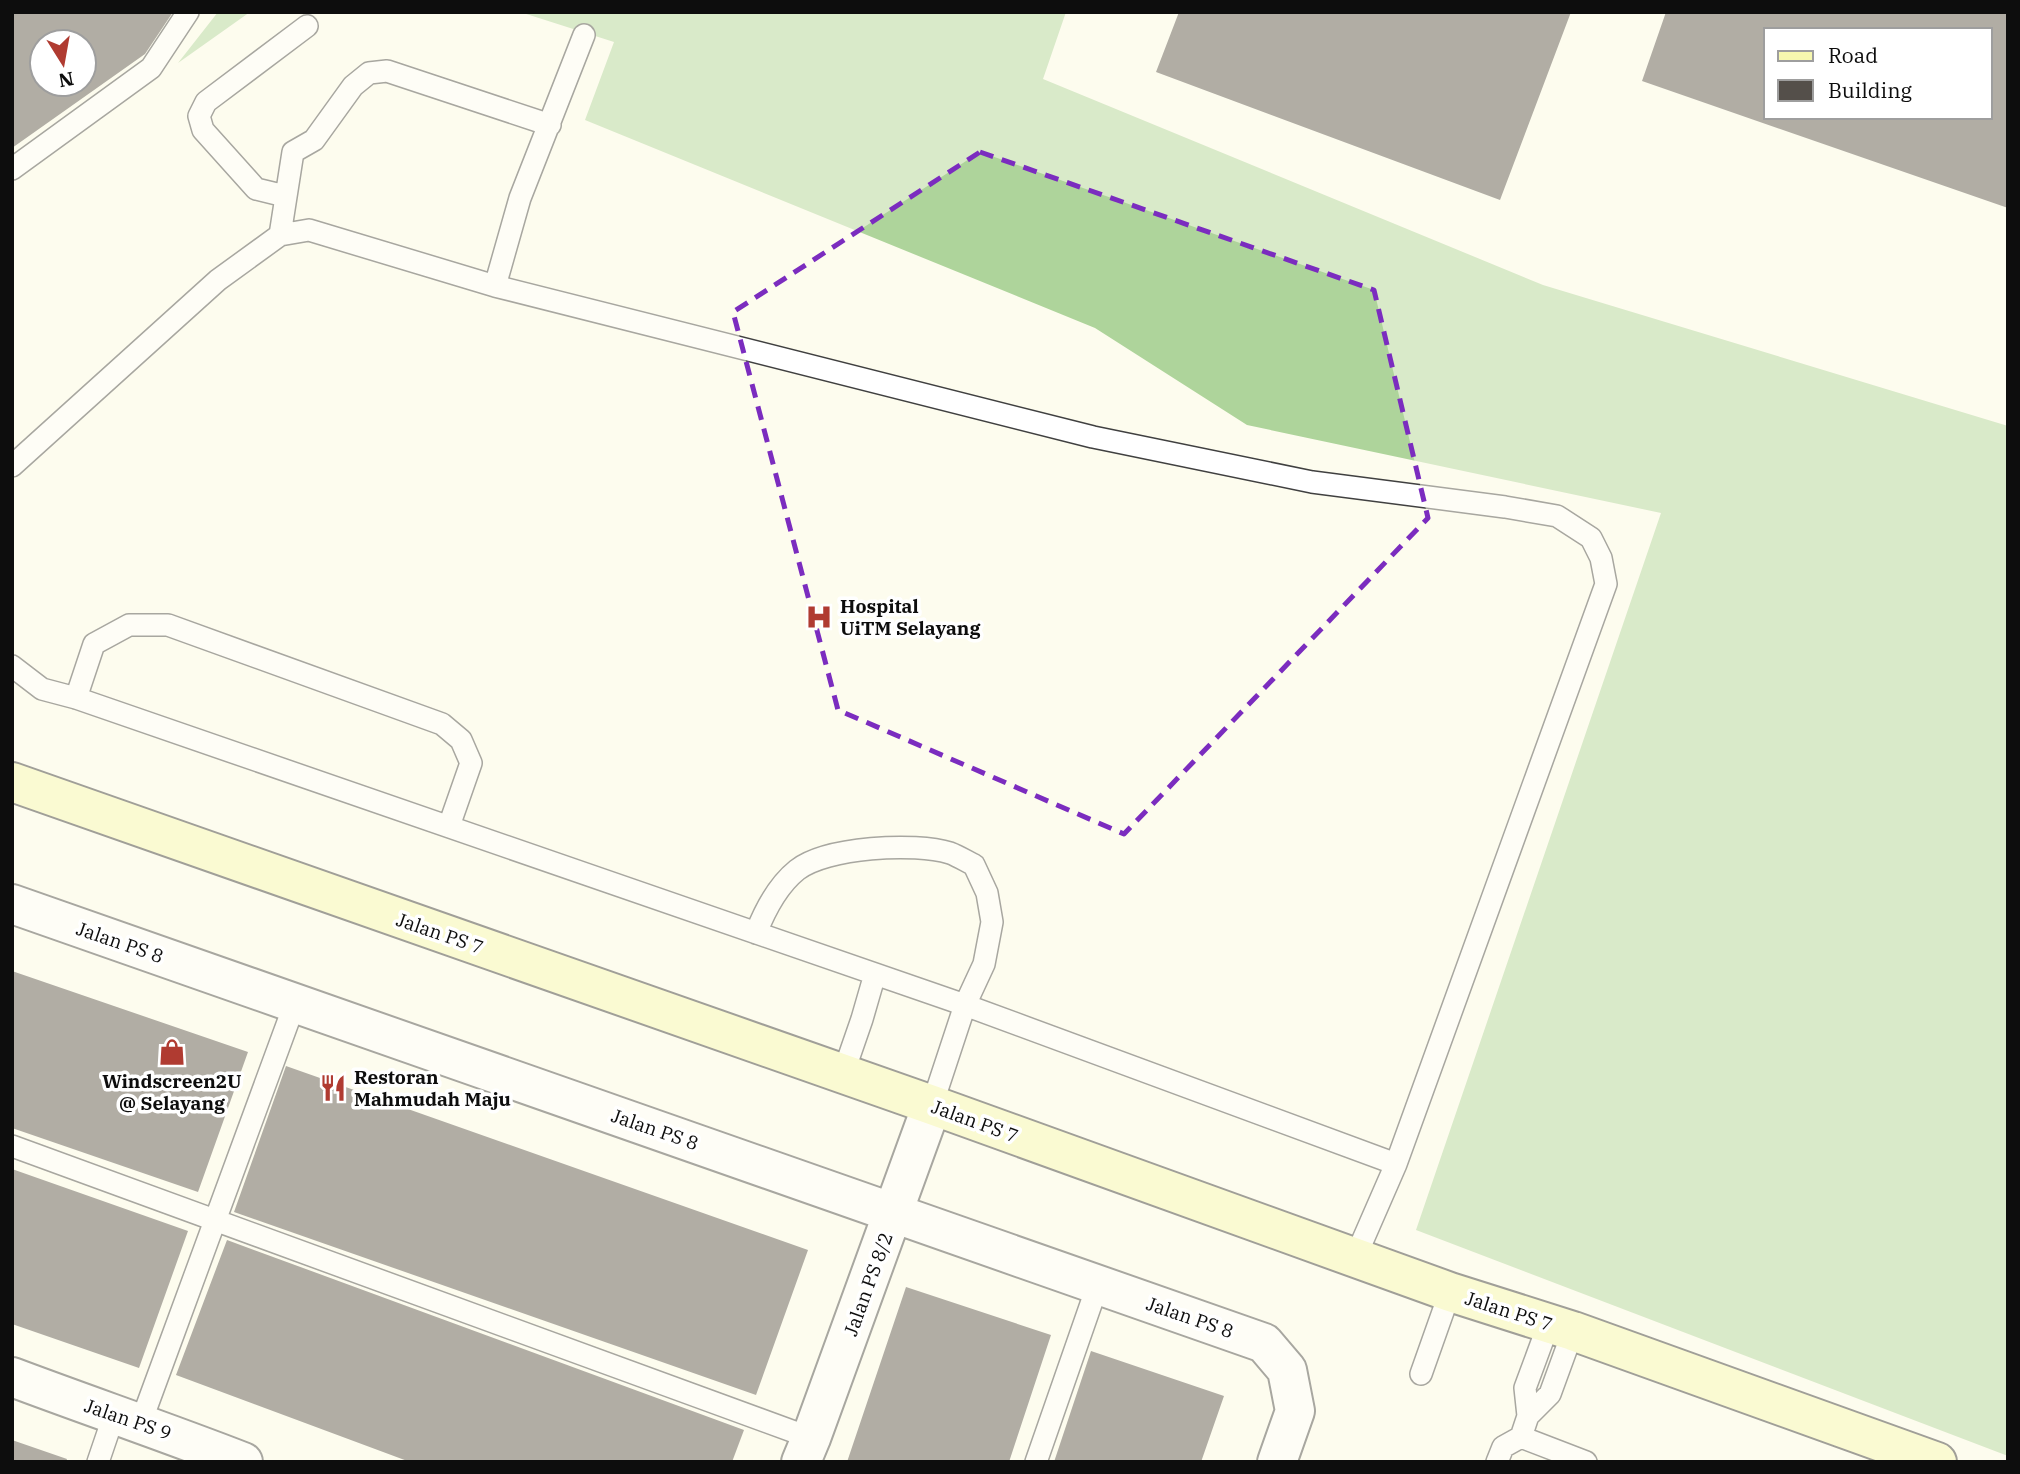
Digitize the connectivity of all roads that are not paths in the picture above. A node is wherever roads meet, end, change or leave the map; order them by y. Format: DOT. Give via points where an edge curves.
graph roads {
  1 [pos="188,12"];
  2 [pos="307,26"];
  3 [pos="584,35"];
  4 [pos="550,125"];
  5 [pos="12,169"];
  6 [pos="285,196"];
  7 [pos="281,234"];
  8 [pos="495,286"];
  9 [pos="12,466"];
  10 [pos="12,666"];
  11 [pos="76,698"];
  12 [pos="12,782"];
  13 [pos="449,826"];
  14 [pos="12,904"];
  15 [pos="756,933"];
  16 [pos="875,974"];
  17 [pos="295,1003"];
  18 [pos="965,1005"];
  19 [pos="843,1074"];
  20 [pos="932,1105"];
  21 [pos="12,1146"];
  22 [pos="1396,1164"];
  23 [pos="894,1212"];
  24 [pos="214,1221"];
  25 [pos="1355,1258"];
  26 [pos="1098,1284"];
  27 [pos="1450,1292"];
  28 [pos="1561,1327"];
  29 [pos="1421,1374"];
  30 [pos="12,1377"];
  31 [pos="127,1419"];
  32 [pos="1521,1437"];
  33 [pos="806,1450"];
  34 [pos="97,1462"];
  35 [pos="243,1462"];
  36 [pos="1037,1462"];
  37 [pos="1277,1462"];
  38 [pos="1497,1462"];
  39 [pos="1586,1462"];
  40 [pos="1937,1462"];
  1 -- 5 [label="lane" via="151,68"];
  2 -- 6 [label="lane" via="206,102 199,116 203,130 256,190"];
  3 -- 4 [label="lane"];
  4 -- 6 [label="lane" via="387,71 369,73 353,86 314,140 293,152"];
  4 -- 8 [label="lane" via="520,198"];
  6 -- 7 [label="lane"];
  7 -- 8 [label="lane" via="309,230"];
  7 -- 9 [label="lane" via="218,280"];
  8 -- 22 [label="lane" via="1093,437 1312,482 1557,516 1591,538 1606,584"];
  10 -- 11 [label="lane" via="42,689"];
  11 -- 13 [label="lane"];
  11 -- 13 [label="lane" via="94,644 129,625 168,625 442,724 461,740 471,763"];
  12 -- 19 [label="street, Jalan PS 7"];
  13 -- 15 [label="lane"];
  14 -- 17 [label="street, Jalan PS 8"];
  15 -- 16 [label="lane"];
  15 -- 18 [label="lane" via="782,886 797,870 819,858 884,848 949,853 974,865 987,893 992,922 984,964"];
  16 -- 18 [label="lane"];
  16 -- 19 [label="lane"];
  17 -- 23 [label="street, Jalan PS 8"];
  17 -- 24 [label="lane"];
  18 -- 20 [label="lane"];
  18 -- 22 [label="lane"];
  19 -- 20 [label="street, Jalan PS 7"];
  20 -- 23 [label="street, Jalan PS 8/2"];
  20 -- 25 [label="street, Jalan PS 7"];
  21 -- 24 [label="lane"];
  22 -- 25 [label="lane"];
  23 -- 26 [label="street, Jalan PS 8"];
  23 -- 33 [label="street, Jalan PS 8/2"];
  24 -- 31 [label="lane"];
  24 -- 33 [label="lane"];
  25 -- 27 [label="street, Jalan PS 7"];
  26 -- 36 [label="lane"];
  26 -- 37 [label="street, Jalan PS 8" via="1264,1343 1287,1370 1295,1411"];
  27 -- 28 [label="street, Jalan PS 7"];
  27 -- 29 [label="lane"];
  28 -- 32 [label="lane" via="1550,1394 1528,1416"];
  28 -- 40 [label="street, Jalan PS 7"];
  30 -- 31 [label="street, Jalan PS 9"];
  31 -- 34 [label="lane"];
  31 -- 35 [label="street, Jalan PS 9"];
  32 -- 38 [label="lane" via="1503,1447"];
  32 -- 39 [label="lane"];
}
